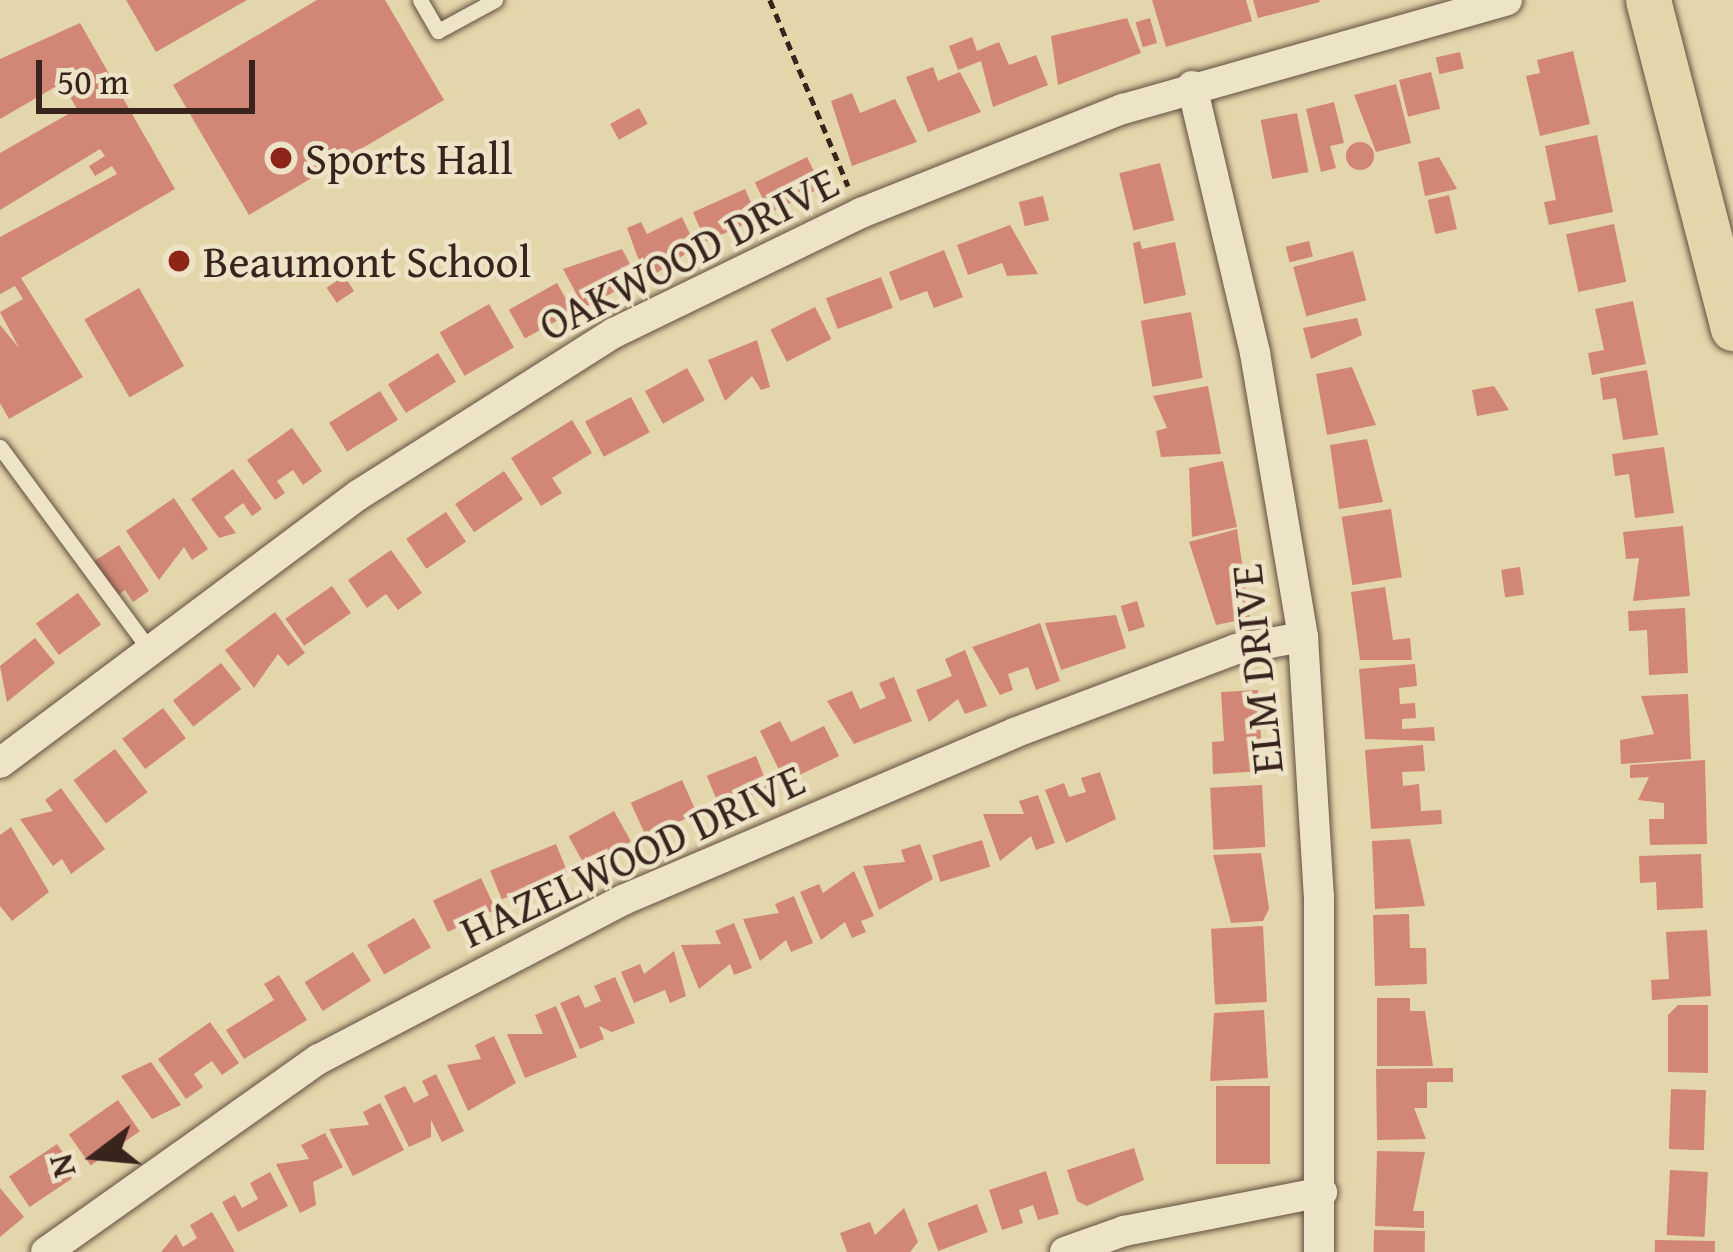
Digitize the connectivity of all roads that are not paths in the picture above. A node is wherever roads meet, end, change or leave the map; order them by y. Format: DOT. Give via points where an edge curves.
graph roads {
  1 [pos="420,0"];
  2 [pos="495,0"];
  3 [pos="1507,0"];
  4 [pos="1648,0"];
  5 [pos="1192,86"];
  6 [pos="1733,328"];
  7 [pos="0,448"];
  8 [pos="1303,637"];
  9 [pos="148,649"];
  10 [pos="0,764"];
  11 [pos="1322,1192"];
  12 [pos="46,1252"];
  13 [pos="1065,1252"];
  14 [pos="1319,1252"];
  1 -- 2 [label="lane" via="438,32"];
  3 -- 5 [label="street, OAKWOOD DRIVE"];
  4 -- 6 [label="main road"];
  5 -- 8 [label="street, ELM DRIVE" via="1255,353"];
  5 -- 9 [label="street, OAKWOOD DRIVE" via="860,213 614,333 360,494"];
  7 -- 9 [label="lane"];
  8 -- 11 [label="street, ELM DRIVE" via="1319,896"];
  8 -- 12 [label="street, HAZELWOOD DRIVE" via="1236,649 1036,725 623,900 320,1059"];
  9 -- 10 [label="street, OAKWOOD DRIVE"];
  11 -- 13 [label="street"];
  11 -- 14 [label="street, ELM DRIVE"];
}
